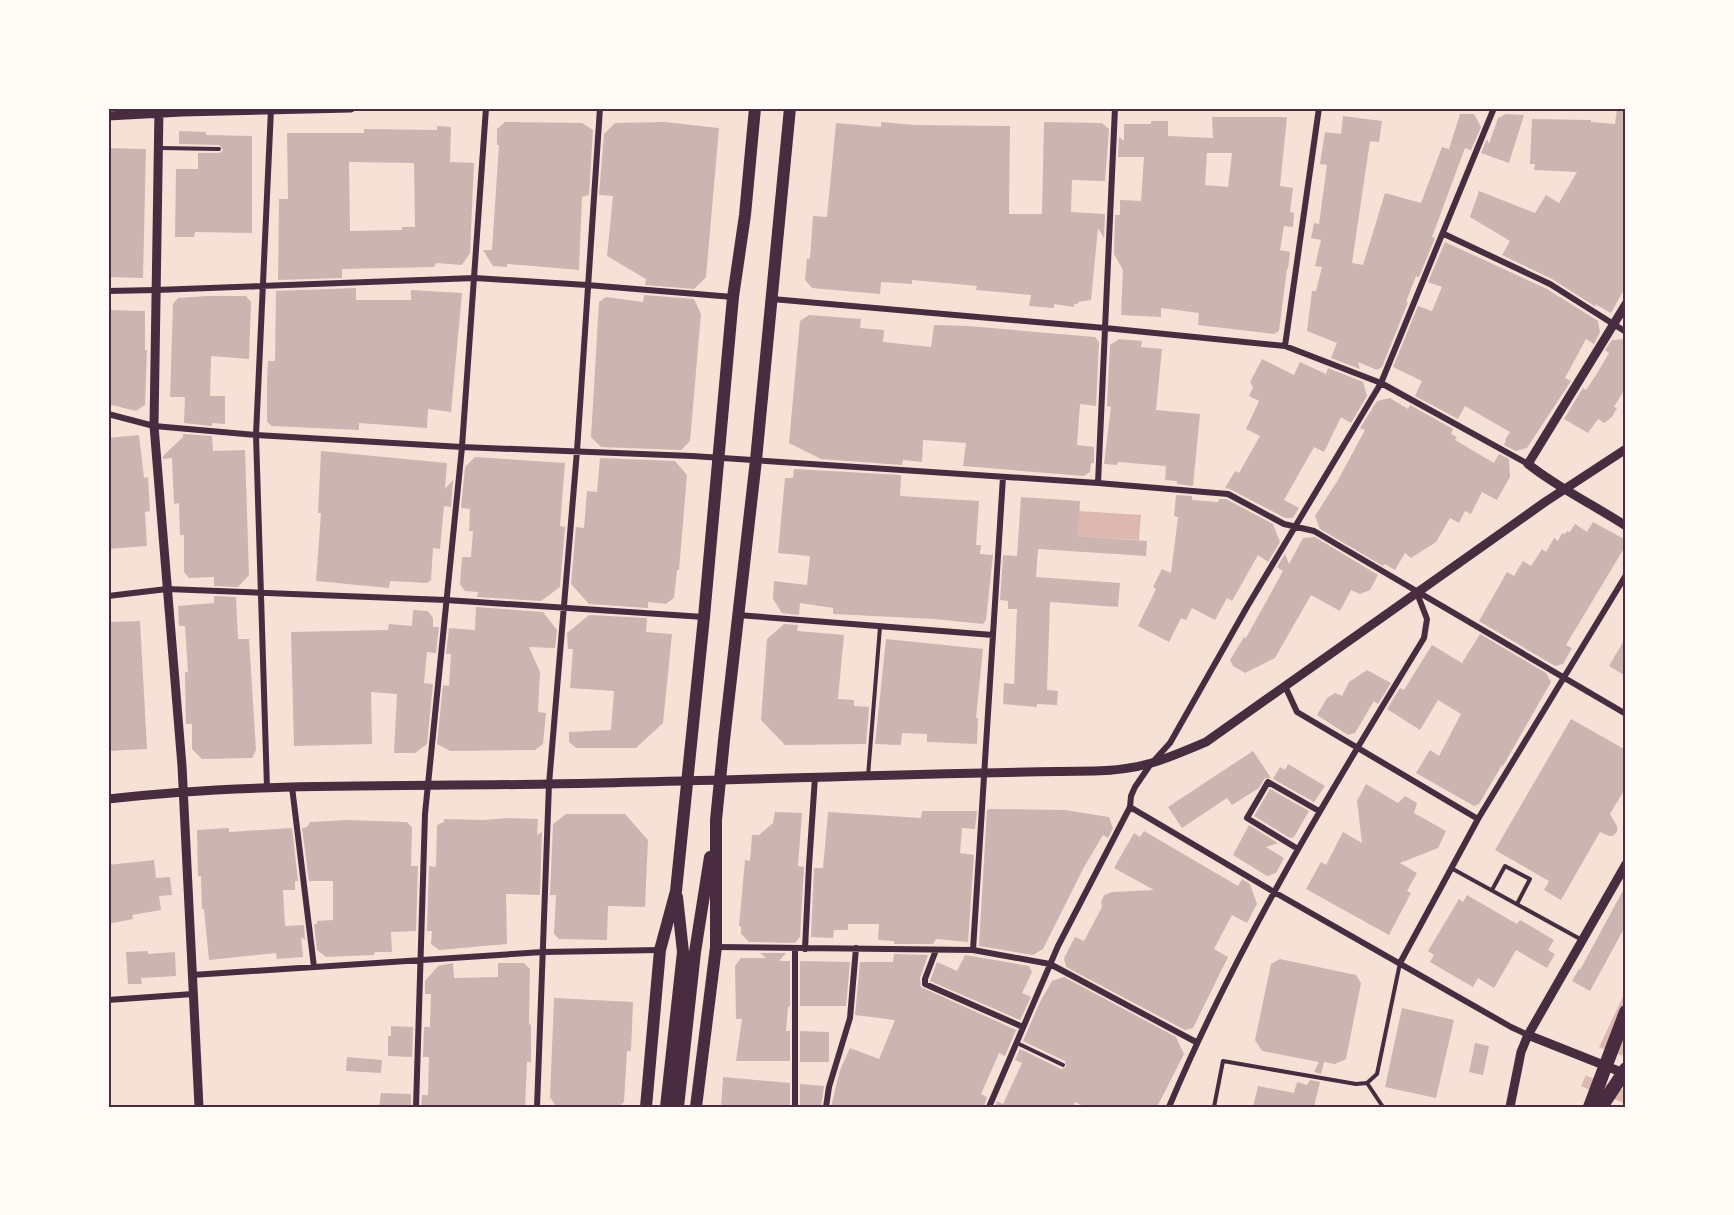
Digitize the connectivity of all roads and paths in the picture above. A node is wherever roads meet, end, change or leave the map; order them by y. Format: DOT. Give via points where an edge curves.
graph roads {
  1 [pos="351,108"];
  2 [pos="486,108"];
  3 [pos="600,108"];
  4 [pos="755,108"];
  5 [pos="790,108"];
  6 [pos="1115,108"];
  7 [pos="1319,108"];
  8 [pos="1494,108"];
  9 [pos="272,109"];
  10 [pos="159,111"];
  11 [pos="108,116"];
  12 [pos="160,148"];
  13 [pos="219,149"];
  14 [pos="1444,234"];
  15 [pos="475,278"];
  16 [pos="263,285"];
  17 [pos="587,285"];
  18 [pos="108,291"];
  19 [pos="156,291"];
  20 [pos="733,297"];
  21 [pos="772,300"];
  22 [pos="1626,304"];
  23 [pos="1614,324"];
  24 [pos="1106,328"];
  25 [pos="1626,332"];
  26 [pos="1285,346"];
  27 [pos="1381,383"];
  28 [pos="108,414"];
  29 [pos="154,426"];
  30 [pos="256,435"];
  31 [pos="462,447"];
  32 [pos="1626,449"];
  33 [pos="576,451"];
  34 [pos="719,458"];
  35 [pos="756,460"];
  36 [pos="1528,464"];
  37 [pos="1003,477"];
  38 [pos="1098,483"];
  39 [pos="1565,489"];
  40 [pos="1626,526"];
  41 [pos="1296,527"];
  42 [pos="1626,575"];
  43 [pos="167,589"];
  44 [pos="260,592"];
  45 [pos="1417,592"];
  46 [pos="108,596"];
  47 [pos="446,600"];
  48 [pos="563,607"];
  49 [pos="737,615"];
  50 [pos="704,617"];
  51 [pos="880,627"];
  52 [pos="993,634"];
  53 [pos="1564,678"];
  54 [pos="1285,686"];
  55 [pos="1626,714"];
  56 [pos="1356,748"];
  57 [pos="1150,765"];
  58 [pos="983,772"];
  59 [pos="868,776"];
  60 [pos="815,777"];
  61 [pos="720,779"];
  62 [pos="687,780"];
  63 [pos="549,784"];
  64 [pos="427,785"];
  65 [pos="292,787"];
  66 [pos="267,788"];
  67 [pos="184,791"];
  68 [pos="108,799"];
  69 [pos="1130,807"];
  70 [pos="1319,811"];
  71 [pos="1478,819"];
  72 [pos="716,820"];
  73 [pos="1298,849"];
  74 [pos="1626,864"];
  75 [pos="1451,868"];
  76 [pos="1492,890"];
  77 [pos="676,891"];
  78 [pos="1275,892"];
  79 [pos="1517,904"];
  80 [pos="1583,941"];
  81 [pos="716,948"];
  82 [pos="795,948"];
  83 [pos="856,948"];
  84 [pos="806,949"];
  85 [pos="660,950"];
  86 [pos="936,950"];
  87 [pos="973,950"];
  88 [pos="543,952"];
  89 [pos="689,952"];
  90 [pos="419,961"];
  91 [pos="1400,963"];
  92 [pos="1050,964"];
  93 [pos="314,967"];
  94 [pos="192,975"];
  95 [pos="193,994"];
  96 [pos="108,1000"];
  97 [pos="1626,1012"];
  98 [pos="1023,1027"];
  99 [pos="1528,1035"];
  100 [pos="1196,1042"];
  101 [pos="1017,1043"];
  102 [pos="1064,1065"];
  103 [pos="1626,1069"];
  104 [pos="1626,1074"];
  105 [pos="1367,1083"];
  106 [pos="199,1107"];
  107 [pos="416,1107"];
  108 [pos="537,1107"];
  109 [pos="646,1107"];
  110 [pos="666,1107"];
  111 [pos="678,1107"];
  112 [pos="696,1107"];
  113 [pos="795,1107"];
  114 [pos="826,1107"];
  115 [pos="989,1107"];
  116 [pos="1169,1107"];
  117 [pos="1214,1107"];
  118 [pos="1383,1107"];
  119 [pos="1510,1107"];
  120 [pos="1590,1107"];
  121 [pos="1601,1107"];
  1 -- 9 [label="street"];
  2 -- 15 [label="street"];
  3 -- 17 [label="street"];
  4 -- 20 [label="highway"];
  5 -- 21 [label="highway"];
  6 -- 24 [label="street"];
  7 -- 26 [label="street"];
  8 -- 14 [label="street"];
  9 -- 10 [label="street"];
  9 -- 16 [label="street"];
  10 -- 11 [label="street"];
  10 -- 12 [label="street"];
  12 -- 13 [label="lane"];
  12 -- 19 [label="street"];
  14 -- 23 [label="street" via="1551,284"];
  14 -- 27 [label="street"];
  15 -- 16 [label="street"];
  15 -- 17 [label="street"];
  15 -- 31 [label="street"];
  16 -- 19 [label="street"];
  16 -- 30 [label="street"];
  17 -- 20 [label="street"];
  17 -- 33 [label="street"];
  18 -- 19 [label="street"];
  19 -- 29 [label="street"];
  20 -- 34 [label="highway"];
  21 -- 24 [label="street"];
  21 -- 35 [label="highway"];
  22 -- 23 [label="street"];
  23 -- 25 [label="street"];
  23 -- 36 [label="street"];
  24 -- 26 [label="street"];
  24 -- 38 [label="street"];
  26 -- 27 [label="street"];
  27 -- 36 [label="street"];
  27 -- 41 [label="street"];
  28 -- 29 [label="street"];
  29 -- 30 [label="street"];
  29 -- 43 [label="street"];
  30 -- 31 [label="street"];
  30 -- 44 [label="street"];
  31 -- 33 [label="street"];
  31 -- 47 [label="street"];
  32 -- 39 [label="street"];
  33 -- 34 [label="street"];
  33 -- 48 [label="street"];
  34 -- 35 [label="street"];
  34 -- 50 [label="highway"];
  35 -- 37 [label="street"];
  35 -- 49 [label="highway"];
  36 -- 39 [label="street"];
  37 -- 38 [label="street"];
  37 -- 52 [label="street"];
  38 -- 41 [label="street" via="1228,494"];
  39 -- 40 [label="street"];
  39 -- 45 [label="street"];
  41 -- 45 [label="street" via="1314,531"];
  41 -- 57 [label="street" via="1170,743"];
  42 -- 53 [label="street"];
  43 -- 44 [label="street"];
  43 -- 46 [label="street"];
  43 -- 67 [label="street"];
  44 -- 47 [label="street"];
  44 -- 66 [label="street"];
  45 -- 53 [label="street"];
  45 -- 54 [label="street"];
  45 -- 56 [label="street" via="1427,619 1424,638"];
  47 -- 48 [label="street"];
  47 -- 64 [label="street"];
  48 -- 50 [label="street"];
  48 -- 63 [label="street"];
  49 -- 51 [label="street"];
  49 -- 61 [label="highway"];
  50 -- 62 [label="highway"];
  51 -- 52 [label="street"];
  51 -- 59 [label="lane"];
  52 -- 58 [label="street"];
  53 -- 55 [label="street"];
  53 -- 71 [label="street"];
  54 -- 56 [label="street" via="1297,712"];
  54 -- 57 [label="street" via="1206,742"];
  56 -- 70 [label="street"];
  56 -- 71 [label="street"];
  57 -- 58 [label="street" via="1123,770"];
  57 -- 69 [label="street" via="1131,795"];
  58 -- 59 [label="street"];
  58 -- 87 [label="street"];
  59 -- 60 [label="street"];
  60 -- 61 [label="street"];
  60 -- 84 [label="street"];
  61 -- 62 [label="street"];
  61 -- 72 [label="highway"];
  62 -- 63 [label="street"];
  62 -- 77 [label="highway"];
  63 -- 64 [label="street"];
  63 -- 88 [label="street"];
  64 -- 65 [label="street"];
  64 -- 90 [label="street"];
  65 -- 66 [label="street"];
  65 -- 93 [label="street"];
  66 -- 67 [label="street"];
  67 -- 68 [label="street"];
  67 -- 94 [label="street"];
  69 -- 78 [label="street"];
  69 -- 92 [label="street"];
  70 -- 73 [label="street"];
  70 -- 73 [label="street" via="1268,782 1247,818"];
  71 -- 75 [label="street"];
  72 -- 81 [label="highway"];
  72 -- 89 [label="highway"];
  73 -- 78 [label="street"];
  74 -- 80 [label="street"];
  75 -- 76 [label="lane"];
  75 -- 91 [label="street"];
  76 -- 79 [label="lane"];
  76 -- 79 [label="lane" via="1505,866 1530,879"];
  77 -- 85 [label="highway"];
  77 -- 89 [label="highway"];
  78 -- 91 [label="street"];
  78 -- 100 [label="street"];
  79 -- 80 [label="lane"];
  80 -- 99 [label="street"];
  81 -- 82 [label="street"];
  81 -- 112 [label="highway"];
  82 -- 84 [label="street"];
  82 -- 113 [label="street"];
  83 -- 84 [label="street"];
  83 -- 86 [label="street"];
  83 -- 114 [label="street" via="850,1018"];
  85 -- 88 [label="street"];
  85 -- 109 [label="highway"];
  86 -- 87 [label="street"];
  86 -- 98 [label="street" via="925,984"];
  87 -- 92 [label="street"];
  88 -- 90 [label="street"];
  88 -- 108 [label="street"];
  89 -- 110 [label="highway"];
  89 -- 111 [label="highway"];
  90 -- 93 [label="street"];
  90 -- 107 [label="street"];
  91 -- 99 [label="street"];
  91 -- 105 [label="lane" via="1377,1074"];
  92 -- 98 [label="street"];
  92 -- 100 [label="street"];
  93 -- 94 [label="street"];
  94 -- 95 [label="street"];
  95 -- 96 [label="street"];
  95 -- 106 [label="street"];
  97 -- 120 [label="highway"];
  98 -- 101 [label="street"];
  99 -- 104 [label="street"];
  99 -- 119 [label="street"];
  100 -- 116 [label="street"];
  101 -- 102 [label="lane"];
  101 -- 115 [label="street"];
  103 -- 121 [label="highway"];
  105 -- 117 [label="lane" via="1223,1061"];
  105 -- 118 [label="lane"];
}
